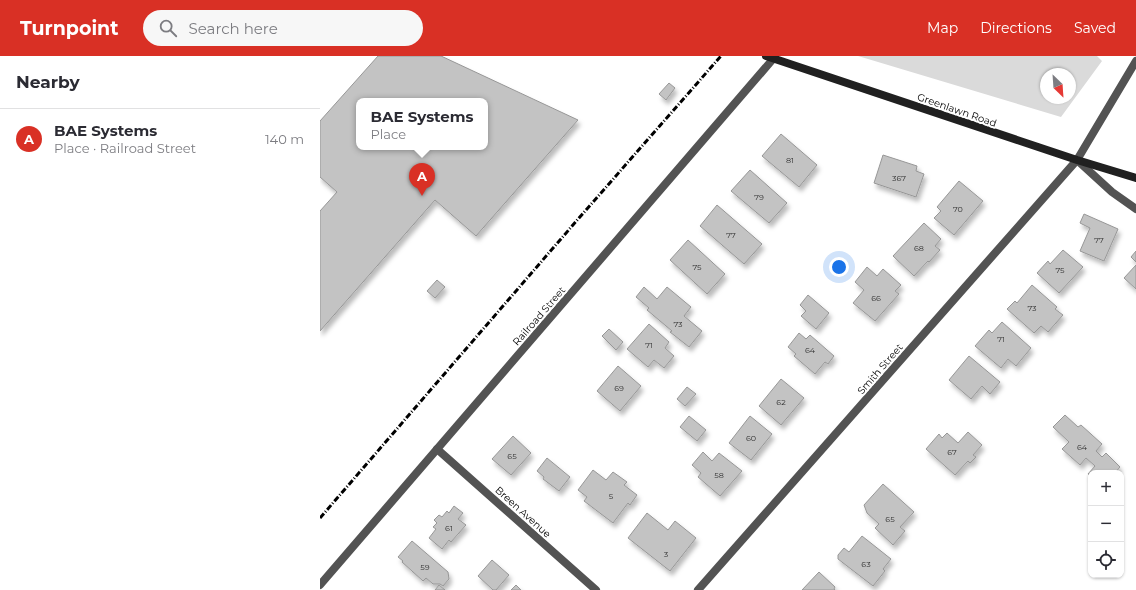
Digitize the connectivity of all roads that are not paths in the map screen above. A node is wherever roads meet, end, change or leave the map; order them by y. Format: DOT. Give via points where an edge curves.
graph roads {
  1 [pos="770,57"];
  2 [pos="1136,62"];
  3 [pos="1076,160"];
  4 [pos="1136,178"];
  5 [pos="1136,209"];
  6 [pos="437,449"];
  7 [pos="320,586"];
  8 [pos="596,590"];
  9 [pos="698,590"];
  1 -- 3 [label="main road, Greenlawn Road"];
  1 -- 6 [label="street, Railroad Street"];
  2 -- 3 [label="street, Smith Street"];
  3 -- 4 [label="main road, Greenlawn Road"];
  3 -- 5 [label="street" via="1112,192"];
  3 -- 9 [label="street, Smith Street"];
  6 -- 7 [label="street, Railroad Street"];
  6 -- 8 [label="street, Breen Avenue"];
}
